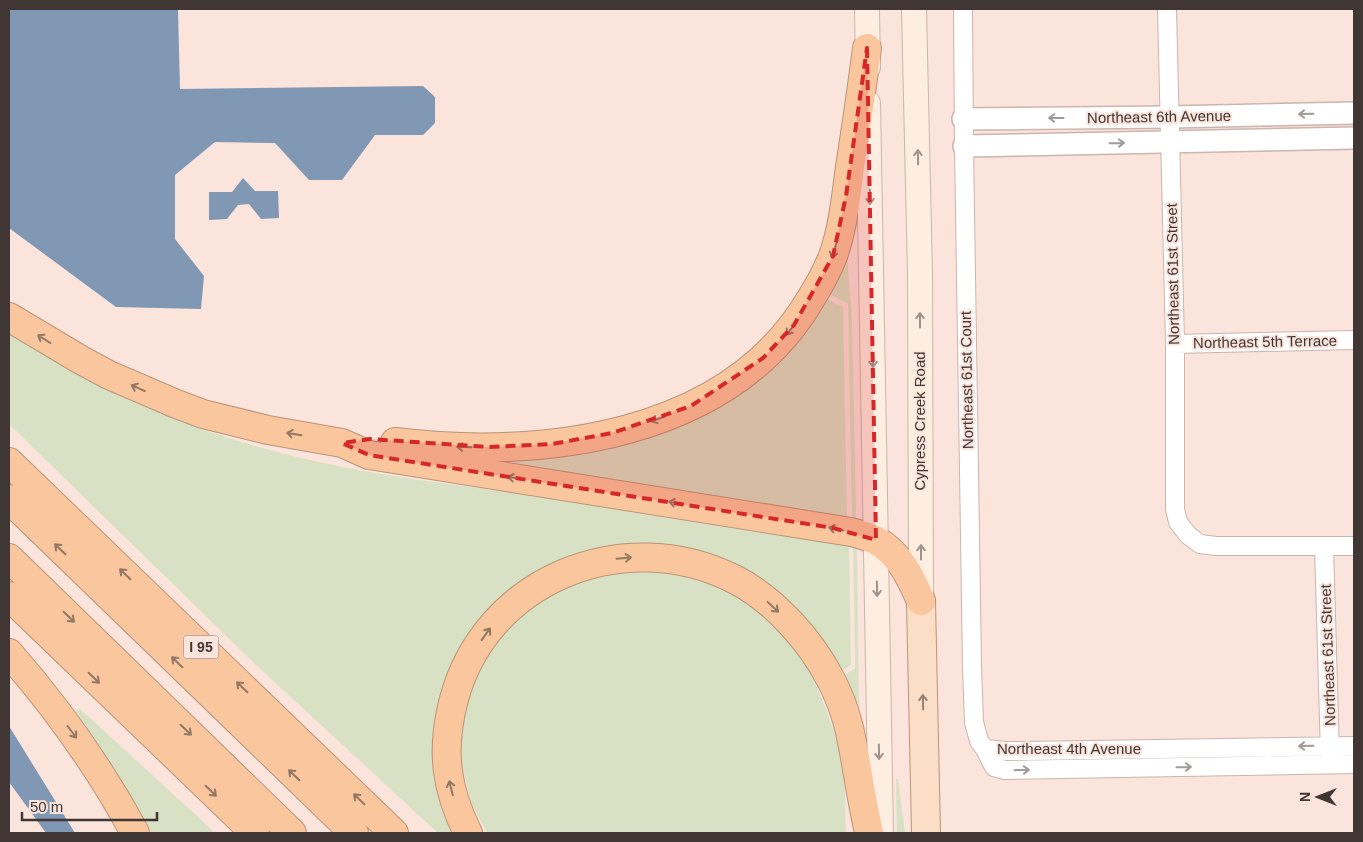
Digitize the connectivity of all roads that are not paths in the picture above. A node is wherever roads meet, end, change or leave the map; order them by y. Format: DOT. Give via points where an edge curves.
graph roads {
  1 [pos="867,9"];
  2 [pos="914,9"];
  3 [pos="963,9"];
  4 [pos="1167,9"];
  5 [pos="867,48"];
  6 [pos="1354,113"];
  7 [pos="1170,117"];
  8 [pos="963,119"];
  9 [pos="1354,138"];
  10 [pos="1170,141"];
  11 [pos="964,146"];
  12 [pos="9,317"];
  13 [pos="1354,340"];
  14 [pos="1175,344"];
  15 [pos="342,442"];
  16 [pos="9,462"];
  17 [pos="9,499"];
  18 [pos="876,540"];
  19 [pos="1324,546"];
  20 [pos="1354,546"];
  21 [pos="9,558"];
  22 [pos="9,596"];
  23 [pos="921,601"];
  24 [pos="9,653"];
  25 [pos="1330,746"];
  26 [pos="1354,746"];
  27 [pos="985,749"];
  28 [pos="1331,764"];
  29 [pos="1354,764"];
  30 [pos="135,833"];
  31 [pos="256,833"];
  32 [pos="292,833"];
  33 [pos="354,833"];
  34 [pos="394,833"];
  35 [pos="468,833"];
  36 [pos="869,833"];
  37 [pos="881,833"];
  38 [pos="926,833"];
  1 -- 5 [label="main road"];
  23 -- 2 [label="main road, Cypress Creek Road, one-way" via="920,274"];
  3 -- 8 [label="street, Northeast 61st Court"];
  4 -- 7 [label="street, Northeast 61st Street"];
  5 -- 15 [label="highway, one-way" via="842,221 833,256 794,326 745,373 669,415 584,439 489,447 370,439"];
  5 -- 18 [label="main road, one-way"];
  6 -- 7 [label="street, Northeast 6th Avenue, one-way"];
  7 -- 8 [label="street, Northeast 6th Avenue, one-way"];
  7 -- 10 [label="street, Northeast 61st Street"];
  8 -- 11 [label="street, Northeast 61st Court"];
  9 -- 10 [label="street, Northeast 6th Avenue"];
  11 -- 10 [label="street, Northeast 6th Avenue, one-way"];
  10 -- 14 [label="street, Northeast 61st Street"];
  11 -- 27 [label="street, Northeast 61st Court" via="973,712 979,741"];
  15 -- 12 [label="highway, one-way" via="268,430 174,404 95,368"];
  13 -- 14 [label="street, Northeast 5th Terrace"];
  14 -- 19 [label="street, Northeast 61st Street" via="1175,509 1178,522 1200,544"];
  18 -- 15 [label="highway, one-way" via="833,528 368,455"];
  34 -- 16 [label="highway, I 95, one-way"];
  33 -- 17 [label="highway, one-way"];
  18 -- 23 [label="highway" via="898,558"];
  18 -- 37 [label="main road, one-way"];
  19 -- 20 [label="street"];
  19 -- 25 [label="street, Northeast 61st Street"];
  21 -- 32 [label="highway, one-way"];
  22 -- 31 [label="highway, one-way"];
  38 -- 23 [label="main road, Cypress Creek Road, one-way"];
  24 -- 30 [label="highway, one-way" via="76,737"];
  25 -- 26 [label="street, Northeast 4th Avenue"];
  25 -- 27 [label="street, Northeast 4th Avenue, one-way"];
  25 -- 28 [label="street, Northeast 61st Street"];
  27 -- 28 [label="street, Northeast 4th Avenue, one-way" via="994,767 1005,770"];
  28 -- 29 [label="street, Northeast 4th Avenue"];
  35 -- 36 [label="highway, one-way" via="449,781 447,739 462,676 485,635 516,602 552,579 590,563 628,557 692,563 734,579 759,594 795,628 813,650 841,700 850,725"];
}
